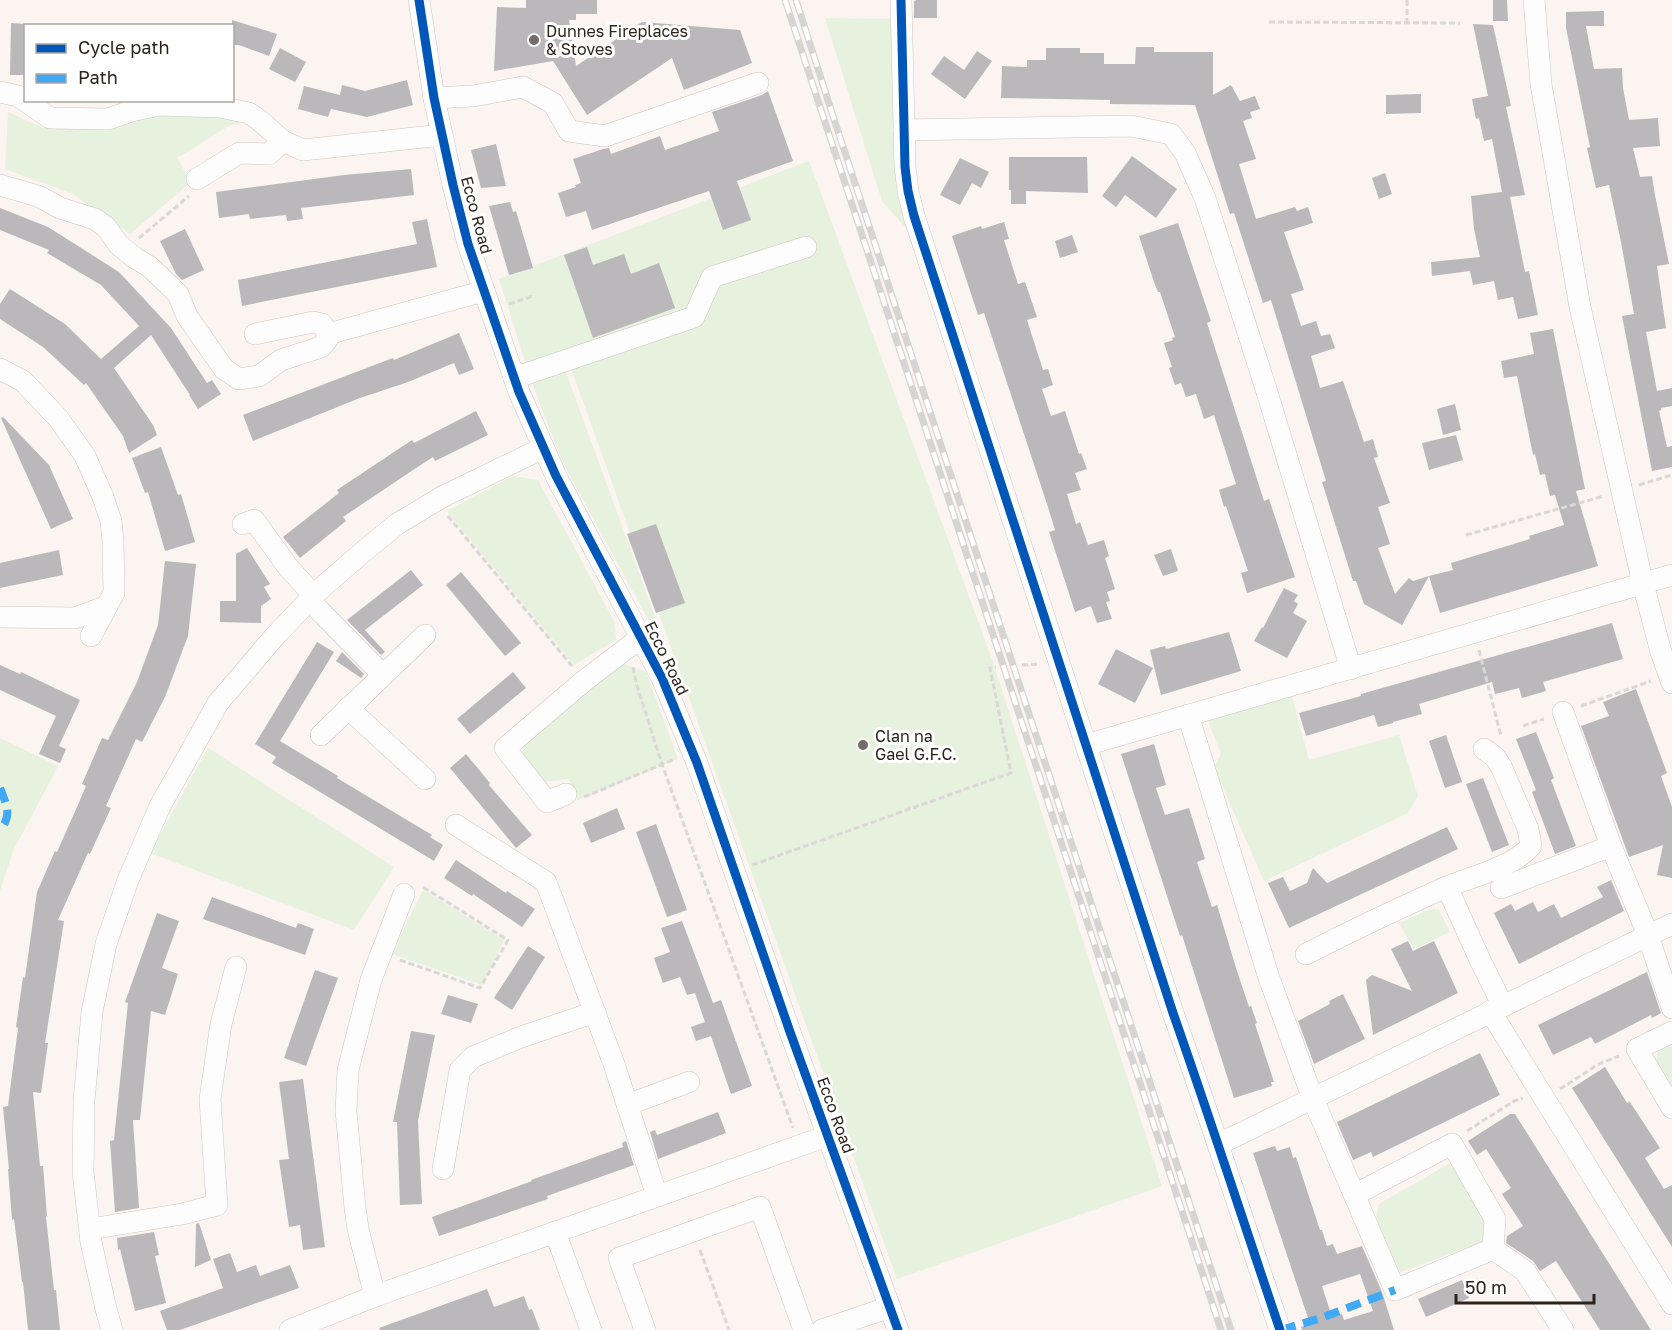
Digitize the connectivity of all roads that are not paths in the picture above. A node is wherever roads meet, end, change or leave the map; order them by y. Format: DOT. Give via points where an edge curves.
graph roads {
  1 [pos="419,0"];
  2 [pos="901,0"];
  3 [pos="1534,0"];
  4 [pos="758,83"];
  5 [pos="0,92"];
  6 [pos="434,98"];
  7 [pos="24,100"];
  8 [pos="27,102"];
  9 [pos="904,130"];
  10 [pos="442,135"];
  11 [pos="283,141"];
  12 [pos="197,179"];
  13 [pos="0,185"];
  14 [pos="806,247"];
  15 [pos="487,300"];
  16 [pos="255,334"];
  17 [pos="328,334"];
  18 [pos="0,369"];
  19 [pos="514,378"];
  20 [pos="543,448"];
  21 [pos="243,524"];
  22 [pos="1672,575"];
  23 [pos="1643,584"];
  24 [pos="312,598"];
  25 [pos="107,606"];
  26 [pos="0,617"];
  27 [pos="425,635"];
  28 [pos="91,636"];
  29 [pos="635,644"];
  30 [pos="1351,669"];
  31 [pos="383,675"];
  32 [pos="1670,679"];
  33 [pos="348,708"];
  34 [pos="1563,712"];
  35 [pos="1188,714"];
  36 [pos="321,735"];
  37 [pos="1086,745"];
  38 [pos="1494,745"];
  39 [pos="425,778"];
  40 [pos="566,794"];
  41 [pos="456,825"];
  42 [pos="1611,846"];
  43 [pos="1447,887"];
  44 [pos="1501,888"];
  45 [pos="404,894"];
  46 [pos="1672,924"];
  47 [pos="1648,935"];
  48 [pos="1306,954"];
  49 [pos="236,967"];
  50 [pos="1672,1008"];
  51 [pos="1496,1009"];
  52 [pos="595,1012"];
  53 [pos="1672,1032"];
  54 [pos="689,1082"];
  55 [pos="1313,1098"];
  56 [pos="627,1105"];
  57 [pos="1672,1108"];
  58 [pos="827,1136"];
  59 [pos="1219,1144"];
  60 [pos="443,1169"];
  61 [pos="1353,1195"];
  62 [pos="657,1196"];
  63 [pos="90,1229"];
  64 [pos="555,1232"];
  65 [pos="1493,1249"];
  66 [pos="375,1296"];
  67 [pos="1672,1304"];
  68 [pos="890,1306"];
  69 [pos="300,1328"];
  70 [pos="112,1330"];
  71 [pos="591,1330"];
  72 [pos="645,1330"];
  73 [pos="804,1330"];
  74 [pos="822,1330"];
  75 [pos="898,1330"];
  76 [pos="1280,1330"];
  77 [pos="1563,1330"];
  1 -- 6 [label="street, Ecco Road"];
  2 -- 9 [label="street"];
  3 -- 23 [label="street" via="1541,84 1580,307"];
  4 -- 6 [label="street" via="604,136 569,131 553,103 523,87"];
  5 -- 7 [label="street"];
  6 -- 10 [label="street, Ecco Road"];
  8 -- 11 [label="street" via="50,118 108,119 159,105 220,106 249,113"];
  9 -- 30 [label="street" via="1131,126 1171,134 1185,153 1205,198"];
  9 -- 37 [label="street" via="905,167 914,216"];
  10 -- 11 [label="street" via="303,150"];
  10 -- 15 [label="street, Ecco Road" via="468,244"];
  11 -- 12 [label="street" via="269,154 239,153"];
  13 -- 17 [label="street" via="38,196 106,227 119,245 178,294 187,316 224,369 239,379 259,376 281,360 321,347"];
  14 -- 19 [label="street" via="712,277 694,317"];
  15 -- 17 [label="street"];
  15 -- 19 [label="street, Ecco Road"];
  16 -- 17 [label="street" via="313,322 322,324"];
  18 -- 25 [label="street" via="23,381 58,418 85,456 111,521 114,593"];
  19 -- 20 [label="street, Ecco Road"];
  20 -- 24 [label="street" via="397,524"];
  20 -- 29 [label="street, Ecco Road"];
  21 -- 24 [label="street" via="254,520"];
  22 -- 23 [label="street"];
  23 -- 30 [label="street"];
  23 -- 32 [label="street"];
  24 -- 31 [label="street"];
  24 -- 63 [label="street" via="218,703 160,806 128,880 106,944 92,1012 83,1172"];
  25 -- 26 [label="street" via="75,618"];
  25 -- 28 [label="street"];
  27 -- 31 [label="street"];
  29 -- 40 [label="street" via="505,748 548,802"];
  29 -- 58 [label="street, Ecco Road" via="662,678 692,752"];
  30 -- 35 [label="street"];
  31 -- 33 [label="street"];
  33 -- 36 [label="street"];
  33 -- 39 [label="street"];
  34 -- 42 [label="street"];
  35 -- 37 [label="street"];
  35 -- 55 [label="street" via="1268,975"];
  37 -- 59 [label="street"];
  38 -- 43 [label="street" via="1495,757 1528,829 1531,846 1499,867"];
  41 -- 52 [label="street" via="546,882"];
  42 -- 44 [label="street"];
  42 -- 47 [label="street"];
  43 -- 48 [label="street"];
  43 -- 51 [label="street" via="1480,960"];
  45 -- 66 [label="street" via="371,980 348,1070 346,1111 354,1208"];
  46 -- 47 [label="street"];
  47 -- 50 [label="street"];
  47 -- 51 [label="street"];
  49 -- 63 [label="street" via="221,1024 210,1099 217,1205"];
  51 -- 55 [label="street"];
  51 -- 67 [label="street"];
  52 -- 56 [label="street"];
  52 -- 60 [label="street" via="472,1057 460,1070"];
  53 -- 57 [label="street" via="1636,1049"];
  54 -- 56 [label="street"];
  55 -- 59 [label="street"];
  55 -- 61 [label="street"];
  56 -- 62 [label="street"];
  58 -- 62 [label="street"];
  58 -- 68 [label="street, Ecco Road"];
  59 -- 76 [label="street"];
  61 -- 65 [label="street" via="1395,1290"];
  61 -- 65 [label="street" via="1452,1144 1495,1219"];
  62 -- 64 [label="street"];
  63 -- 70 [label="street"];
  64 -- 66 [label="street"];
  64 -- 71 [label="street"];
  65 -- 77 [label="street" via="1525,1271"];
  66 -- 69 [label="street"];
  68 -- 74 [label="street"];
  68 -- 75 [label="street, Ecco Road"];
  72 -- 73 [label="street" via="619,1258 760,1208"];
}
